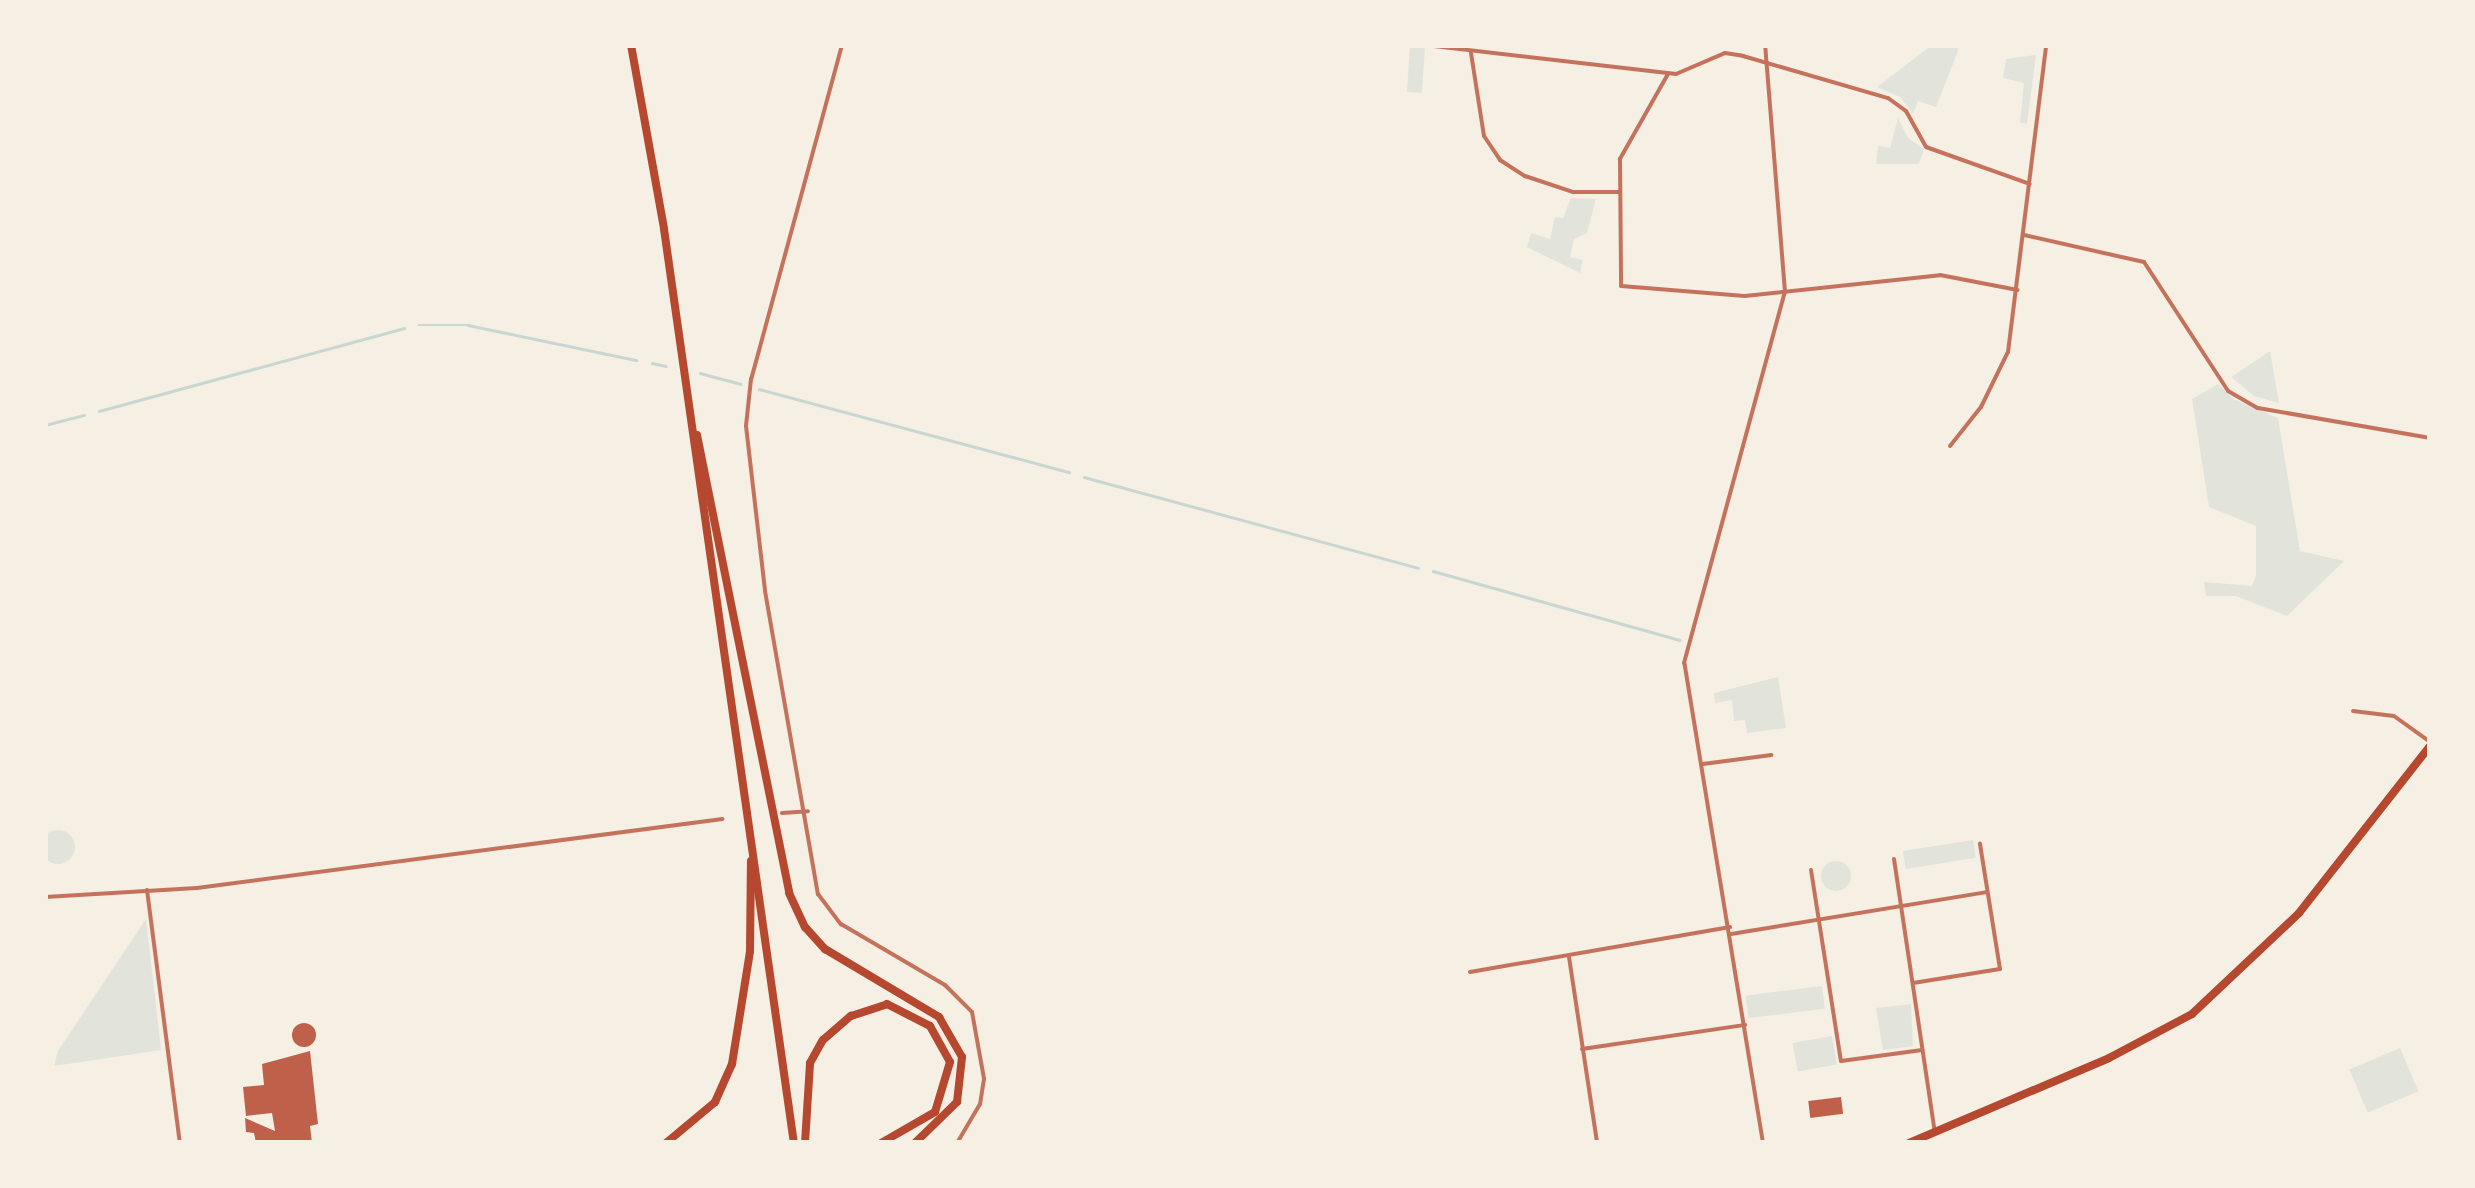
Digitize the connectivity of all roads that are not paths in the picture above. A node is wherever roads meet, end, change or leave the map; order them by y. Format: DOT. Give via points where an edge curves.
graph roads {
  1 [pos="631,45"];
  2 [pos="842,45"];
  3 [pos="1424,45"];
  4 [pos="1764,45"];
  5 [pos="2046,45"];
  6 [pos="1470,50"];
  7 [pos="1762,62"];
  8 [pos="1668,74"];
  9 [pos="2030,184"];
  10 [pos="1618,192"];
  11 [pos="2024,235"];
  12 [pos="2018,290"];
  13 [pos="1785,292"];
  14 [pos="680,347"];
  15 [pos="2430,438"];
  16 [pos="1950,446"];
  17 [pos="2353,710"];
  18 [pos="2430,744"];
  19 [pos="1772,756"];
  20 [pos="1704,764"];
  21 [pos="808,811"];
  22 [pos="782,814"];
  23 [pos="722,819"];
  24 [pos="751,833"];
  25 [pos="1980,844"];
  26 [pos="1894,859"];
  27 [pos="1810,870"];
  28 [pos="146,890"];
  29 [pos="1987,892"];
  30 [pos="45,897"];
  31 [pos="1901,906"];
  32 [pos="1818,920"];
  33 [pos="1730,930"];
  34 [pos="1569,957"];
  35 [pos="1470,972"];
  36 [pos="1912,983"];
  37 [pos="1745,1025"];
  38 [pos="1582,1049"];
  39 [pos="1923,1050"];
  40 [pos="1935,1132"];
  41 [pos="180,1143"];
  42 [pos="666,1143"];
  43 [pos="794,1143"];
  44 [pos="805,1143"];
  45 [pos="881,1143"];
  46 [pos="915,1143"];
  47 [pos="957,1143"];
  48 [pos="1596,1143"];
  49 [pos="1763,1143"];
  50 [pos="1909,1143"];
  1 -- 14 [label="main road"];
  2 -- 21 [label="street" via="751,379 746,426 765,592"];
  3 -- 6 [label="street"];
  4 -- 7 [label="street"];
  5 -- 9 [label="street"];
  6 -- 8 [label="street"];
  6 -- 10 [label="street" via="1484,136 1500,160 1573,192"];
  7 -- 8 [label="street" via="1725,53"];
  7 -- 9 [label="street" via="1888,98 1906,111 1926,147"];
  7 -- 13 [label="street"];
  8 -- 10 [label="street" via="1623,146"];
  9 -- 11 [label="street"];
  10 -- 13 [label="street" via="1621,286 1745,296"];
  11 -- 12 [label="street"];
  11 -- 15 [label="street" via="2144,262 2218,378 2249,403"];
  12 -- 13 [label="street" via="1940,274"];
  12 -- 16 [label="street" via="2002,366"];
  13 -- 20 [label="street" via="1686,636 1684,663"];
  14 -- 24 [label="main road"];
  14 -- 46 [label="main road" via="789,892 805,927 825,948 939,1017 962,1057 957,1102"];
  17 -- 18 [label="street" via="2394,716"];
  18 -- 40 [label="main road" via="2299,913 2229,986 2144,1042"];
  19 -- 20 [label="street"];
  20 -- 33 [label="street"];
  21 -- 22 [label="street"];
  21 -- 47 [label="street" via="814,875 828,914 945,986 972,1012 984,1079 980,1104"];
  23 -- 28 [label="street"];
  24 -- 42 [label="main road" via="750,951 732,1064 715,1102"];
  24 -- 43 [label="main road"];
  25 -- 29 [label="street"];
  26 -- 31 [label="street"];
  27 -- 32 [label="street"];
  28 -- 30 [label="street"];
  28 -- 41 [label="street"];
  29 -- 31 [label="street"];
  29 -- 36 [label="street" via="2000,969"];
  31 -- 32 [label="street"];
  31 -- 36 [label="street"];
  32 -- 33 [label="street"];
  32 -- 39 [label="street" via="1841,1061"];
  33 -- 34 [label="street"];
  33 -- 37 [label="street"];
  34 -- 35 [label="street"];
  34 -- 38 [label="street"];
  36 -- 39 [label="street"];
  37 -- 38 [label="street"];
  37 -- 49 [label="street"];
  38 -- 48 [label="street"];
  39 -- 40 [label="street"];
  40 -- 50 [label="main road"];
  44 -- 45 [label="main road" via="804,1096 823,1040 850,1016 888,1004 930,1026 950,1062 935,1112"];
}
